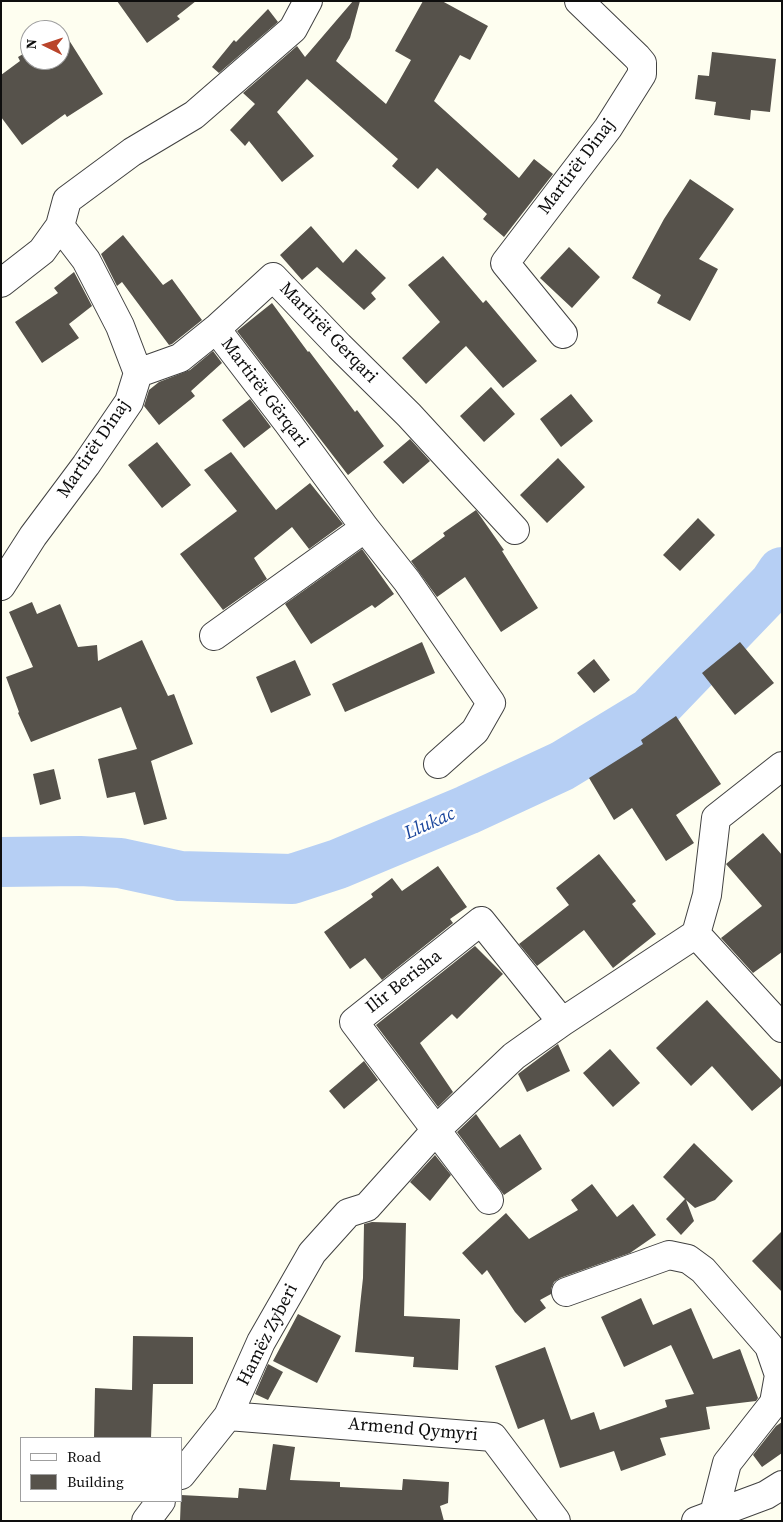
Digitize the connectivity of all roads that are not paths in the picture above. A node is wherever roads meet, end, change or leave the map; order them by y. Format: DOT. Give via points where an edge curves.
graph roads {
  1 [pos="308,1"];
  2 [pos="579,1"];
  3 [pos="60,226"];
  4 [pos="1,283"];
  5 [pos="216,330"];
  6 [pos="563,334"];
  7 [pos="138,373"];
  8 [pos="365,528"];
  9 [pos="515,530"];
  10 [pos="1,586"];
  11 [pos="214,636"];
  12 [pos="438,764"];
  13 [pos="782,766"];
  14 [pos="696,934"];
  15 [pos="562,1022"];
  16 [pos="782,1028"];
  17 [pos="436,1130"];
  18 [pos="489,1200"];
  19 [pos="566,1292"];
  20 [pos="228,1416"];
  21 [pos="182,1474"];
  22 [pos="782,1484"];
  23 [pos="160,1502"];
  24 [pos="705,1517"];
  25 [pos="146,1521"];
  26 [pos="556,1521"];
  1 -- 3 [label="street" via="292,29 194,115 132,152 67,200"];
  2 -- 6 [label="street, Martirët Dinaj" via="637,57 642,63 642,74 608,128 505,263"];
  3 -- 4 [label="street" via="42,251"];
  3 -- 7 [label="street" via="90,268 120,326"];
  5 -- 7 [label="street, Martirët Gërqari" via="180,358"];
  5 -- 8 [label="street, Martirët Gërqari"];
  5 -- 9 [label="street, Martirët Gerqari" via="273,277 438,445"];
  7 -- 10 [label="street, Martirët Dinaj" via="129,402"];
  8 -- 11 [label="street"];
  8 -- 12 [label="street, Martirët Gërqari" via="407,581 491,703 475,731"];
  13 -- 14 [label="street" via="716,818 707,895"];
  14 -- 15 [label="street"];
  14 -- 16 [label="street"];
  15 -- 17 [label="street" via="514,1056"];
  15 -- 17 [label="street, Ilir Berisha" via="481,921 354,1022"];
  17 -- 18 [label="street, Ilir Berisha"];
  17 -- 20 [label="street, Hamëz Zyberi" via="367,1207 348,1214 312,1253 261,1342"];
  19 -- 24 [label="street" via="669,1255 688,1259 703,1270 769,1346 779,1375 774,1403 727,1463"];
  20 -- 21 [label="street, Hamëz Zyberi"];
  20 -- 26 [label="street, Armend Qymyri" via="493,1437"];
  22 -- 24 [label="street" via="766,1495"];
  23 -- 25 [label="street"];
}
